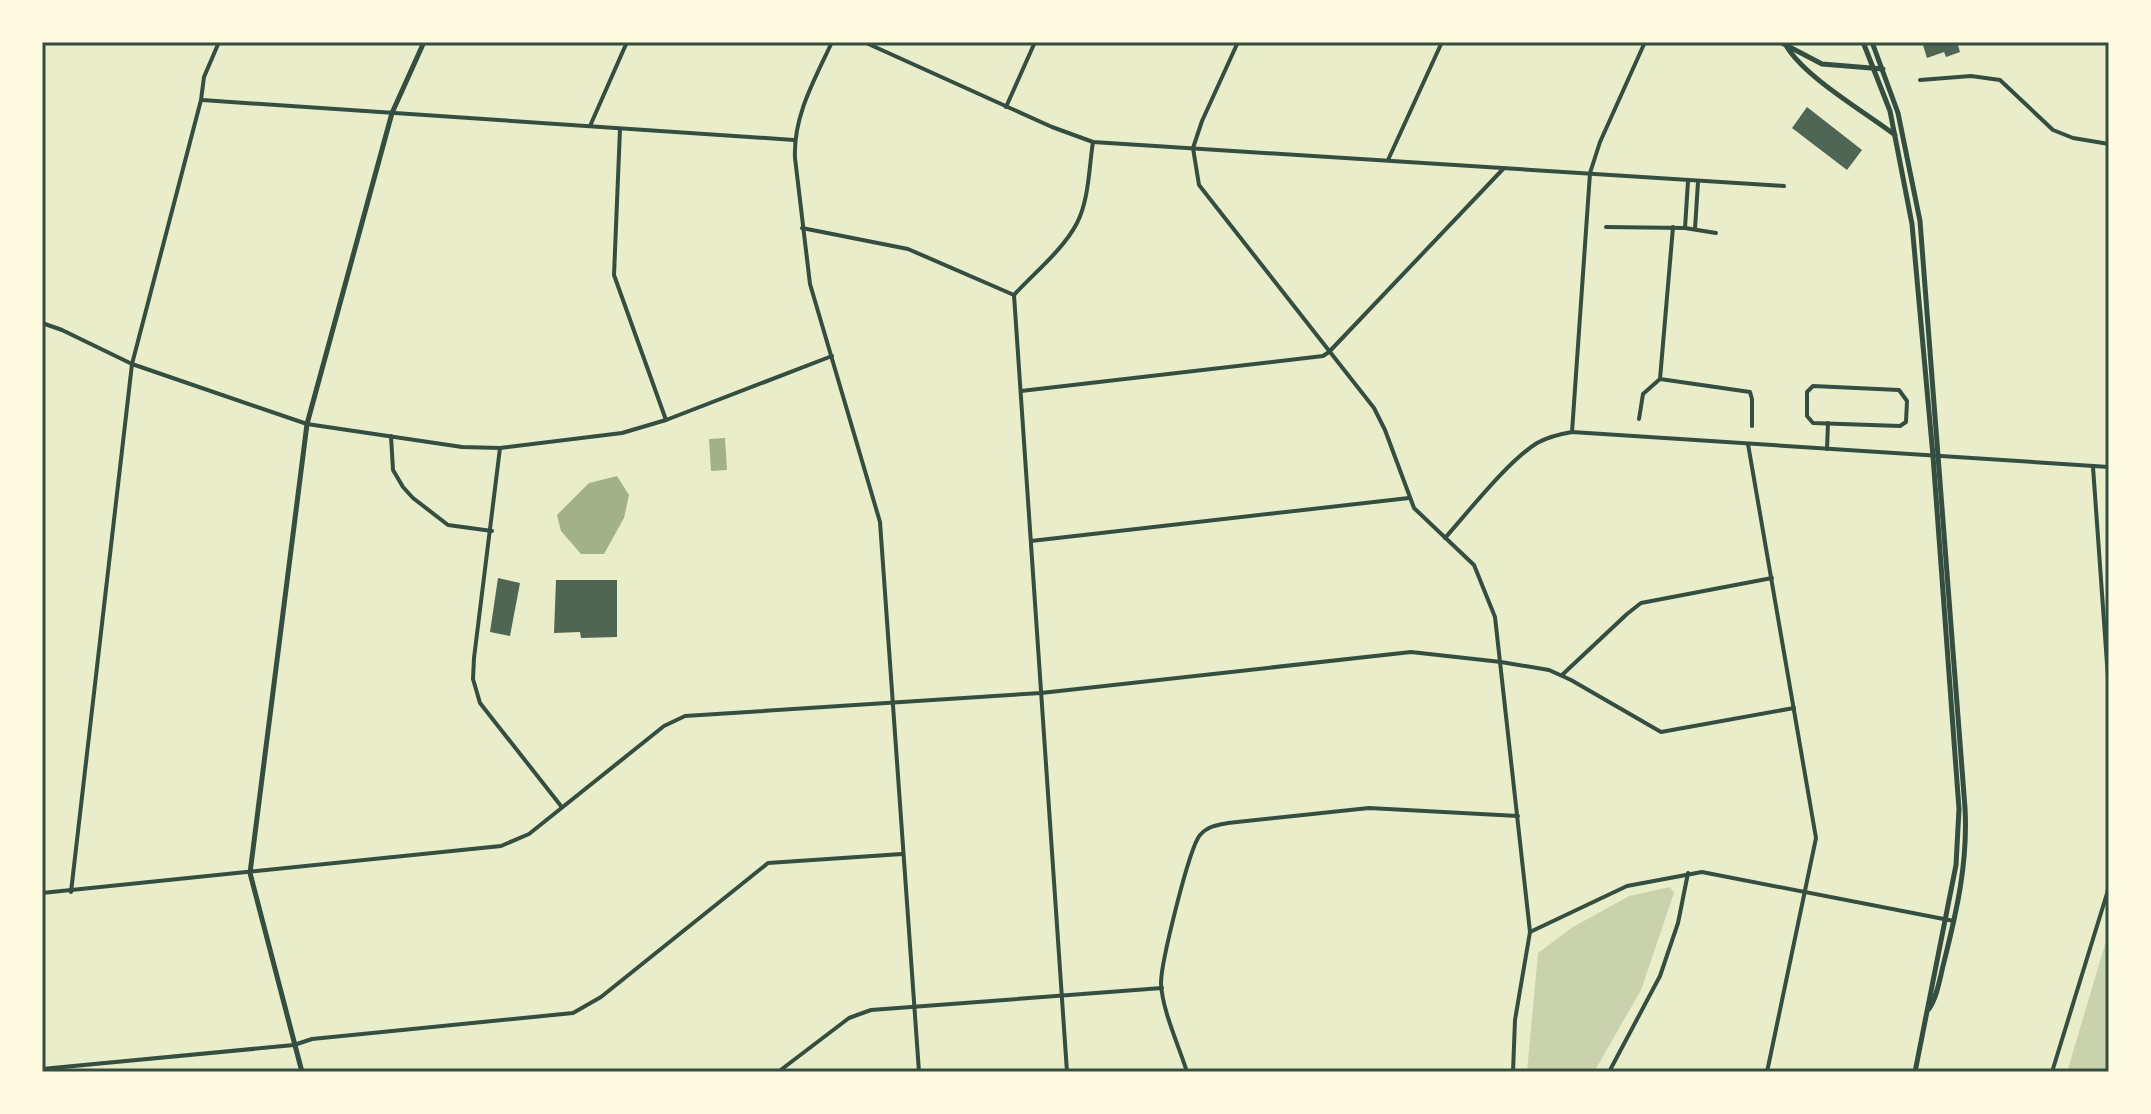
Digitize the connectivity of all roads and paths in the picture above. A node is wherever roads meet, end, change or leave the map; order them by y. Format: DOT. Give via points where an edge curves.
graph roads {
  1 [pos="219,42"];
  2 [pos="424,42"];
  3 [pos="627,42"];
  4 [pos="832,42"];
  5 [pos="864,42"];
  6 [pos="1035,42"];
  7 [pos="1238,42"];
  8 [pos="1442,42"];
  9 [pos="1645,42"];
  10 [pos="1780,42"];
  11 [pos="1863,42"];
  12 [pos="1872,42"];
  13 [pos="1787,47"];
  14 [pos="1874,68"];
  15 [pos="1883,69"];
  16 [pos="1920,80"];
  17 [pos="201,100"];
  18 [pos="1006,107"];
  19 [pos="392,113"];
  20 [pos="590,126"];
  21 [pos="620,129"];
  22 [pos="1896,136"];
  23 [pos="794,140"];
  24 [pos="1093,142"];
  25 [pos="2109,144"];
  26 [pos="1193,148"];
  27 [pos="1388,160"];
  28 [pos="1505,168"];
  29 [pos="1590,173"];
  30 [pos="1688,181"];
  31 [pos="1698,182"];
  32 [pos="1784,186"];
  33 [pos="1606,227"];
  34 [pos="1673,227"];
  35 [pos="802,228"];
  36 [pos="1685,228"];
  37 [pos="1695,229"];
  38 [pos="1716,233"];
  39 [pos="1014,295"];
  40 [pos="42,323"];
  41 [pos="1329,352"];
  42 [pos="832,356"];
  43 [pos="132,364"];
  44 [pos="1660,379"];
  45 [pos="1021,391"];
  46 [pos="1639,419"];
  47 [pos="666,420"];
  48 [pos="1828,423"];
  49 [pos="307,424"];
  50 [pos="1752,426"];
  51 [pos="1572,432"];
  52 [pos="391,436"];
  53 [pos="1748,444"];
  54 [pos="500,448"];
  55 [pos="1827,449"];
  56 [pos="1936,456"];
  57 [pos="2093,466"];
  58 [pos="2109,467"];
  59 [pos="1409,498"];
  60 [pos="492,531"];
  61 [pos="1445,538"];
  62 [pos="1031,541"];
  63 [pos="1772,578"];
  64 [pos="1501,662"];
  65 [pos="1562,675"];
  66 [pos="2109,692"];
  67 [pos="1041,693"];
  68 [pos="892,702"];
  69 [pos="1794,708"];
  70 [pos="562,807"];
  71 [pos="1518,816"];
  72 [pos="902,854"];
  73 [pos="250,873"];
  74 [pos="1688,873"];
  75 [pos="2109,887"];
  76 [pos="71,892"];
  77 [pos="1806,892"];
  78 [pos="42,893"];
  79 [pos="1946,919"];
  80 [pos="1954,921"];
  81 [pos="1530,932"];
  82 [pos="1162,988"];
  83 [pos="1061,996"];
  84 [pos="912,1006"];
  85 [pos="1928,1010"];
  86 [pos="294,1045"];
  87 [pos="42,1069"];
  88 [pos="302,1072"];
  89 [pos="778,1072"];
  90 [pos="919,1072"];
  91 [pos="1067,1072"];
  92 [pos="1187,1072"];
  93 [pos="1513,1072"];
  94 [pos="1609,1072"];
  95 [pos="1767,1072"];
  96 [pos="1915,1072"];
  97 [pos="2052,1072"];
  1 -- 17 [label="street"];
  2 -- 19 [label="main road"];
  3 -- 20 [label="street"];
  4 -- 23 [label="street" via="804,103"];
  5 -- 18 [label="street"];
  6 -- 18 [label="street"];
  7 -- 26 [label="street"];
  8 -- 27 [label="street"];
  9 -- 29 [label="street"];
  10 -- 13 [label="main road"];
  11 -- 14 [label="main road"];
  12 -- 15 [label="main road"];
  13 -- 14 [label="main road" via="1822,64"];
  13 -- 22 [label="main road" via="1809,71"];
  14 -- 15 [label="main road"];
  14 -- 22 [label="main road"];
  15 -- 56 [label="main road" via="1918,201"];
  16 -- 25 [label="street" via="2000,80 2053,130"];
  17 -- 19 [label="street"];
  17 -- 43 [label="street"];
  18 -- 24 [label="street"];
  19 -- 20 [label="street"];
  19 -- 49 [label="main road"];
  20 -- 21 [label="street"];
  21 -- 23 [label="street"];
  21 -- 47 [label="street" via="614,275"];
  22 -- 56 [label="main road" via="1912,224"];
  23 -- 35 [label="street"];
  24 -- 26 [label="street"];
  24 -- 39 [label="street" via="1078,223"];
  26 -- 27 [label="street"];
  26 -- 41 [label="street" via="1204,195"];
  27 -- 28 [label="street"];
  28 -- 29 [label="street"];
  28 -- 41 [label="street"];
  29 -- 30 [label="street"];
  29 -- 51 [label="street"];
  30 -- 31 [label="street"];
  30 -- 36 [label="street"];
  31 -- 32 [label="street"];
  31 -- 37 [label="street"];
  33 -- 34 [label="street"];
  34 -- 36 [label="street"];
  34 -- 44 [label="street"];
  35 -- 39 [label="street" via="908,249"];
  35 -- 42 [label="street" via="813,296"];
  36 -- 37 [label="street"];
  37 -- 38 [label="street"];
  39 -- 45 [label="street"];
  40 -- 43 [label="street"];
  41 -- 45 [label="street" via="1310,359"];
  41 -- 59 [label="street" via="1378,414"];
  42 -- 47 [label="street"];
  42 -- 68 [label="street" via="880,522"];
  43 -- 49 [label="street"];
  43 -- 76 [label="street"];
  44 -- 46 [label="street" via="1643,394"];
  44 -- 50 [label="street" via="1750,392"];
  45 -- 62 [label="street"];
  47 -- 54 [label="street" via="622,433"];
  48 -- 48 [label="street" via="1808,418 1810,388 1899,390 1906,397 1907,419 1902,425"];
  48 -- 55 [label="street"];
  49 -- 52 [label="street"];
  49 -- 73 [label="main road"];
  51 -- 53 [label="street"];
  51 -- 61 [label="street" via="1555,435 1522,455"];
  52 -- 54 [label="street" via="454,447"];
  52 -- 60 [label="street" via="393,470 413,498 448,525"];
  53 -- 55 [label="street"];
  53 -- 63 [label="street"];
  54 -- 60 [label="street"];
  55 -- 56 [label="street"];
  56 -- 57 [label="street"];
  56 -- 79 [label="main road" via="1960,821"];
  56 -- 80 [label="main road" via="1966,830"];
  57 -- 58 [label="street"];
  57 -- 66 [label="street"];
  59 -- 61 [label="street"];
  59 -- 62 [label="street"];
  60 -- 70 [label="street" via="474,689"];
  61 -- 64 [label="street" via="1467,556 1483,585 1495,617"];
  62 -- 67 [label="street"];
  63 -- 65 [label="street" via="1641,603"];
  63 -- 69 [label="street"];
  64 -- 65 [label="street"];
  64 -- 67 [label="street" via="1396,652"];
  64 -- 71 [label="street"];
  65 -- 69 [label="street" via="1661,732"];
  67 -- 68 [label="street"];
  67 -- 83 [label="street"];
  68 -- 70 [label="street" via="679,718"];
  68 -- 72 [label="street"];
  69 -- 77 [label="street" via="1816,838"];
  70 -- 73 [label="street" via="529,834 490,849"];
  71 -- 81 [label="street"];
  71 -- 82 [label="street" via="1369,808 1207,828 1195,842 1166,949"];
  72 -- 84 [label="street"];
  72 -- 86 [label="street" via="768,863 601,997 573,1013"];
  73 -- 76 [label="street"];
  73 -- 86 [label="main road"];
  74 -- 77 [label="street" via="1711,872"];
  74 -- 81 [label="street" via="1627,886"];
  74 -- 94 [label="street" via="1660,976"];
  75 -- 97 [label="street"];
  76 -- 78 [label="street"];
  77 -- 79 [label="street"];
  77 -- 95 [label="street"];
  79 -- 80 [label="street"];
  79 -- 85 [label="main road"];
  80 -- 85 [label="main road"];
  81 -- 93 [label="street" via="1515,1020"];
  82 -- 83 [label="street"];
  82 -- 92 [label="street"];
  83 -- 84 [label="street"];
  83 -- 91 [label="street"];
  84 -- 89 [label="street" via="857,1013"];
  84 -- 90 [label="street"];
  85 -- 96 [label="main road"];
  86 -- 87 [label="street"];
  86 -- 88 [label="main road"];
}
